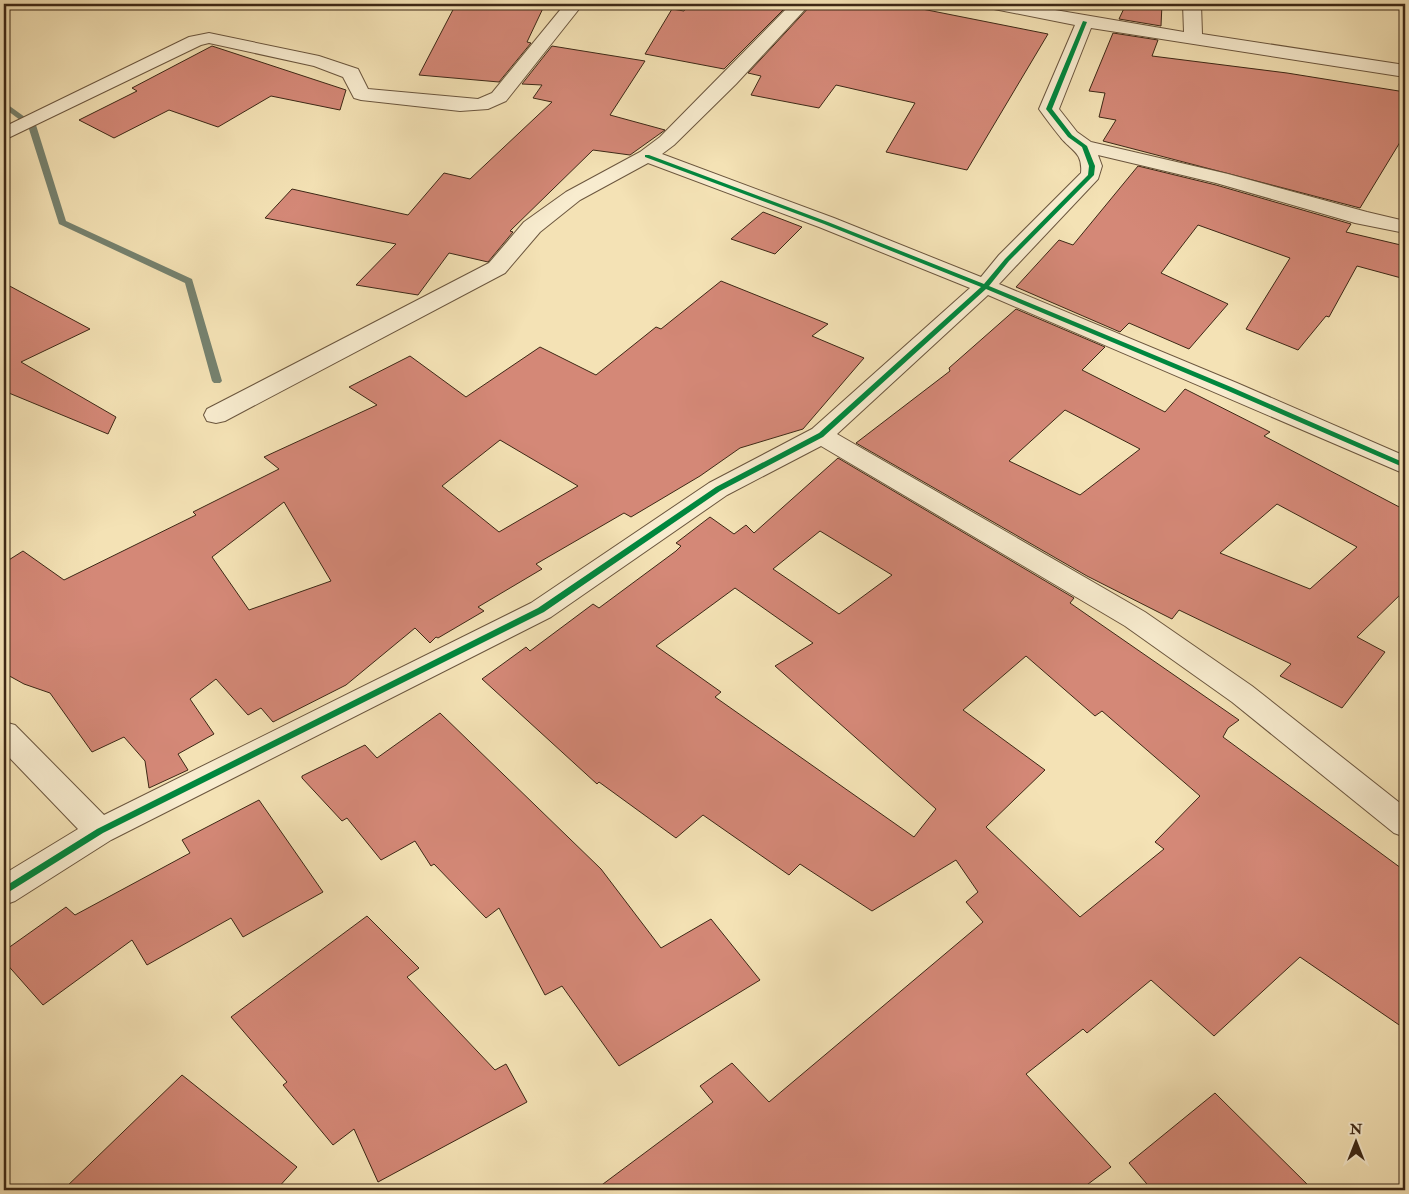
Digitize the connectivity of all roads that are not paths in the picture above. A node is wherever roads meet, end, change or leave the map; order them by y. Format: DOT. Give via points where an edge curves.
graph roads {
  1 [pos="574,4"];
  2 [pos="801,4"];
  3 [pos="994,4"];
  4 [pos="1192,4"];
  5 [pos="1084,22"];
  6 [pos="1193,39"];
  7 [pos="1405,72"];
  8 [pos="9,132"];
  9 [pos="1084,146"];
  10 [pos="647,156"];
  11 [pos="1405,227"];
  12 [pos="986,285"];
  13 [pos="216,415"];
  14 [pos="821,435"];
  15 [pos="1405,466"];
  16 [pos="4,733"];
  17 [pos="1405,824"];
  18 [pos="100,831"];
  19 [pos="4,891"];
  1 -- 8 [label="street" via="499,97 481,105 361,94 351,73 319,62 209,38 195,41"];
  2 -- 10 [label="street" via="729,80 667,141"];
  3 -- 5 [label="street"];
  4 -- 6 [label="street"];
  5 -- 6 [label="street"];
  5 -- 9 [label="street" via="1049,109 1064,131"];
  6 -- 7 [label="street"];
  9 -- 11 [label="street"];
  9 -- 12 [label="street" via="1092,166 1087,182 1007,260"];
  10 -- 12 [label="street"];
  10 -- 13 [label="street" via="573,196 532,227 497,268"];
  12 -- 14 [label="street"];
  12 -- 15 [label="street" via="1315,424"];
  14 -- 17 [label="street" via="1135,619 1242,694"];
  14 -- 18 [label="street" via="718,489 540,610"];
  16 -- 18 [label="street"];
  18 -- 19 [label="street"];
}
